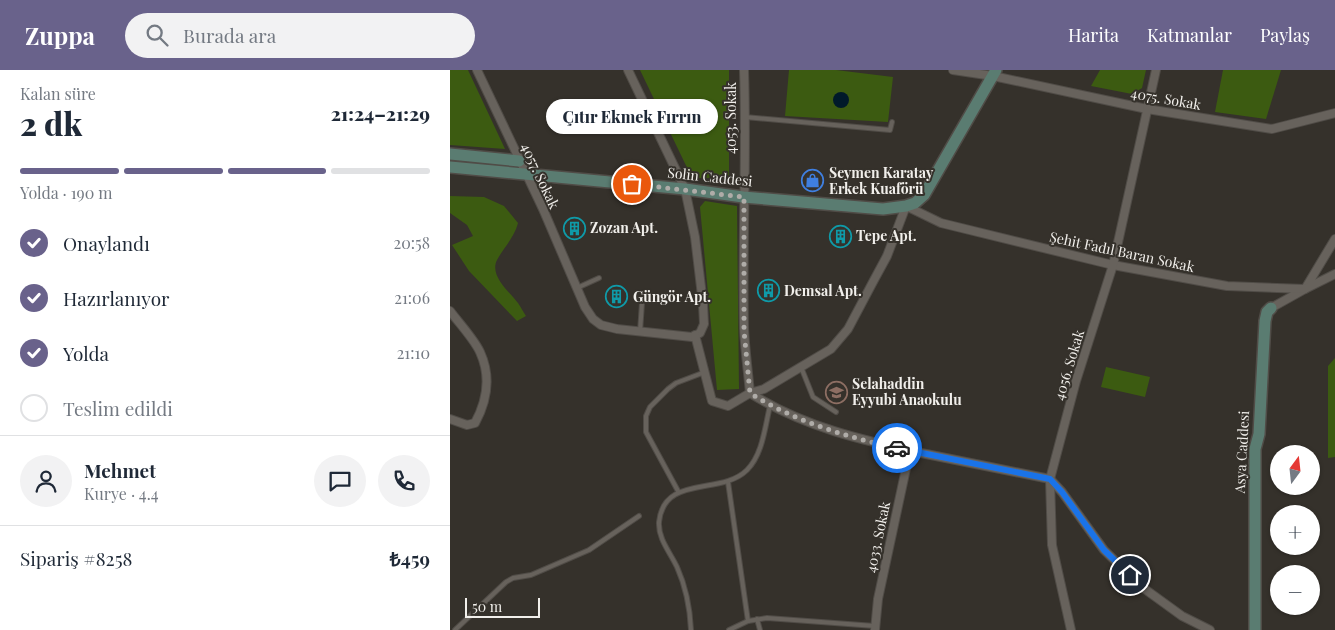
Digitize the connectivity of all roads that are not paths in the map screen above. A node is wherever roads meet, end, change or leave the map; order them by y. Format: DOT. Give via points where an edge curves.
graph roads {
  1 [pos="477,70"];
  2 [pos="628,70"];
  3 [pos="744,70"];
  4 [pos="953,70"];
  5 [pos="1156,70"];
  6 [pos="994,73"];
  7 [pos="1147,109"];
  8 [pos="1335,113"];
  9 [pos="745,117"];
  10 [pos="892,122"];
  11 [pos="450,154"];
  12 [pos="520,161"];
  13 [pos="450,167"];
  14 [pos="526,175"];
  15 [pos="685,189"];
  16 [pos="744,197"];
  17 [pos="906,206"];
  18 [pos="1335,239"];
  19 [pos="1113,265"];
  20 [pos="1335,274"];
  21 [pos="599,278"];
  22 [pos="577,288"];
  23 [pos="1305,289"];
  24 [pos="642,303"];
  25 [pos="1271,308"];
  26 [pos="450,311"];
  27 [pos="640,332"];
  28 [pos="695,335"];
  29 [pos="801,367"];
  30 [pos="705,372"];
  31 [pos="750,393"];
  32 [pos="770,406"];
  33 [pos="836,412"];
  34 [pos="450,419"];
  35 [pos="910,450"];
  36 [pos="1050,479"];
  37 [pos="728,482"];
  38 [pos="678,491"];
  39 [pos="639,516"];
  40 [pos="757,619"];
  41 [pos="748,621"];
  42 [pos="875,628"];
  43 [pos="455,630"];
  44 [pos="691,630"];
  45 [pos="729,630"];
  46 [pos="760,630"];
  47 [pos="1071,630"];
  48 [pos="1210,630"];
  49 [pos="1255,630"];
  1 -- 12 [label="street, 4057. Sokak"];
  2 -- 15 [label="street"];
  3 -- 9 [label="street, 4053. Sokak"];
  4 -- 6 [label="street, 4075. Sokak"];
  5 -- 7 [label="street, 4056. Sokak"];
  6 -- 7 [label="street, 4075. Sokak"];
  6 -- 17 [label="street" via="924,195"];
  7 -- 8 [label="street, 4075. Sokak" via="1272,129"];
  7 -- 19 [label="street, 4056. Sokak"];
  9 -- 10 [label="lane" via="890,130"];
  9 -- 16 [label="street, 4053. Sokak"];
  11 -- 12 [label="street"];
  12 -- 14 [label="street, 4057. Sokak"];
  13 -- 14 [label="street, Solin Caddesi"];
  14 -- 15 [label="street, Solin Caddesi"];
  14 -- 22 [label="street, 4057. Sokak"];
  15 -- 16 [label="street, Solin Caddesi"];
  15 -- 28 [label="street" via="703,304 704,324 700,333"];
  16 -- 17 [label="street, Solin Caddesi" via="883,209"];
  16 -- 31 [label="street, 4053. Sokak" via="744,331"];
  17 -- 19 [label="street, Şehit Fadıl Baran Sokak" via="941,223"];
  17 -- 29 [label="street" via="887,256 848,329 831,350"];
  18 -- 23 [label="street"];
  19 -- 23 [label="street, Şehit Fadıl Baran Sokak" via="1227,286"];
  19 -- 36 [label="street, 4056. Sokak" via="1076,381"];
  20 -- 23 [label="street, Şehit Fadıl Baran Sokak"];
  21 -- 22 [label="lane"];
  22 -- 27 [label="street, 4057. Sokak" via="593,319 602,325"];
  23 -- 25 [label="street"];
  24 -- 27 [label="lane"];
  25 -- 49 [label="street, Asya Caddesi" via="1265,321 1259,434 1255,450"];
  26 -- 34 [label="street" via="480,351 488,387 475,423 467,425"];
  27 -- 28 [label="street, 4057. Sokak"];
  28 -- 30 [label="street"];
  29 -- 31 [label="street" via="764,389"];
  29 -- 33 [label="lane" via="813,397"];
  30 -- 31 [label="street" via="712,400 719,404 728,406"];
  30 -- 38 [label="lane" via="676,383 650,406 646,416 646,432"];
  31 -- 32 [label="street"];
  32 -- 35 [label="street" via="818,426"];
  32 -- 37 [label="lane" via="755,460 741,475"];
  35 -- 36 [label="street"];
  35 -- 42 [label="street, 4033. Sokak" via="878,599"];
  36 -- 47 [label="street, 4056. Sokak" via="1052,545"];
  36 -- 48 [label="street" via="1104,550 1142,587 1182,616"];
  37 -- 38 [label="lane"];
  37 -- 41 [label="lane"];
  38 -- 44 [label="lane" via="663,508 659,531 682,581"];
  39 -- 43 [label="lane" via="589,550 506,582"];
  40 -- 41 [label="lane"];
  40 -- 42 [label="lane"];
  40 -- 46 [label="lane"];
  41 -- 45 [label="lane"];
}
